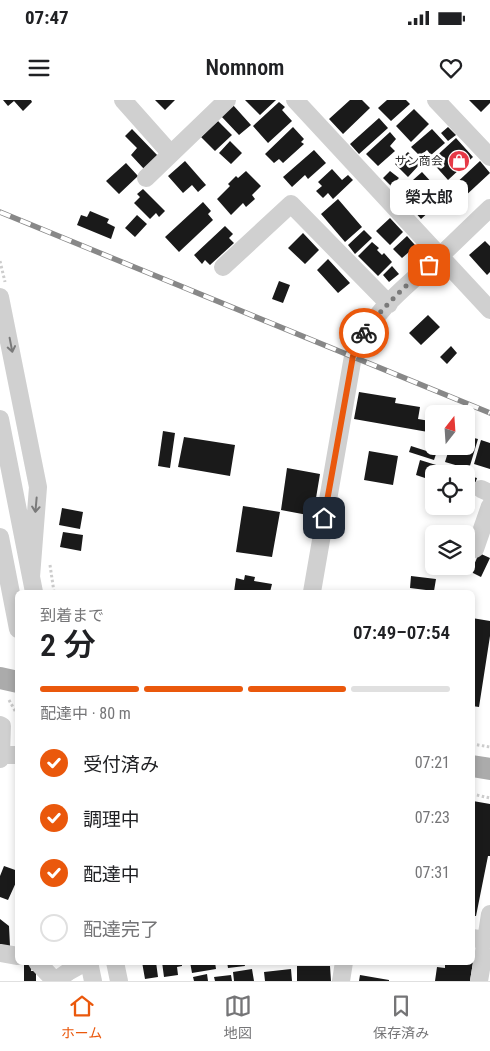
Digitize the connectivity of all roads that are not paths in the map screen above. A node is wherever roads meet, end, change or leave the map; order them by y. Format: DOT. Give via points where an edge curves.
graph roads {
  1 [pos="123,100"];
  2 [pos="226,100"];
  3 [pos="295,100"];
  4 [pos="436,100"];
  5 [pos="172,154"];
  6 [pos="490,157"];
  7 [pos="146,178"];
  8 [pos="490,208"];
  9 [pos="440,255"];
  10 [pos="223,268"];
  11 [pos="0,297"];
  12 [pos="389,304"];
  13 [pos="490,310"];
  14 [pos="0,419"];
  15 [pos="490,506"];
  16 [pos="0,537"];
  17 [pos="475,549"];
  18 [pos="2,552"];
  19 [pos="32,585"];
  20 [pos="312,590"];
  21 [pos="15,614"];
  22 [pos="0,725"];
  23 [pos="1,755"];
  24 [pos="15,755"];
  25 [pos="0,759"];
  26 [pos="475,766"];
  27 [pos="490,769"];
  28 [pos="490,914"];
  29 [pos="479,939"];
  30 [pos="0,953"];
  31 [pos="15,956"];
  32 [pos="40,965"];
  33 [pos="76,965"];
  34 [pos="89,965"];
  35 [pos="116,965"];
  36 [pos="344,965"];
  37 [pos="60,969"];
  38 [pos="94,981"];
  39 [pos="119,981"];
  40 [pos="341,981"];
  41 [pos="479,981"];
  1 -- 5 [label="street"];
  2 -- 5 [label="street"];
  3 -- 9 [label="street"];
  4 -- 6 [label="street"];
  5 -- 7 [label="street"];
  8 -- 9 [label="street"];
  9 -- 12 [label="street"];
  9 -- 13 [label="street"];
  10 -- 12 [label="street" via="291,204"];
  11 -- 19 [label="street, one-way" via="38,487"];
  12 -- 20 [label="street" via="373,320 353,356"];
  14 -- 19 [label="street"];
  15 -- 17 [label="street"];
  16 -- 18 [label="street"];
  18 -- 21 [label="street"];
  22 -- 23 [label="street"];
  23 -- 24 [label="street"];
  23 -- 25 [label="street"];
  26 -- 27 [label="main road"];
  28 -- 29 [label="street"];
  29 -- 41 [label="street"];
  30 -- 31 [label="street"];
  32 -- 37 [label="street" via="55,981"];
  33 -- 37 [label="street"];
  34 -- 38 [label="street"];
  35 -- 39 [label="street"];
  36 -- 40 [label="street"];
}
